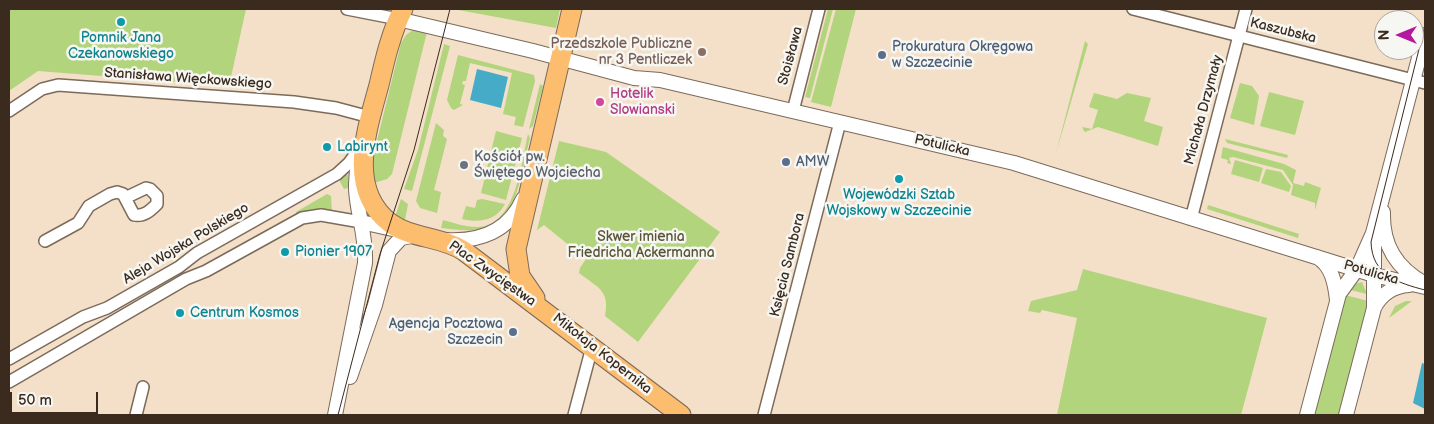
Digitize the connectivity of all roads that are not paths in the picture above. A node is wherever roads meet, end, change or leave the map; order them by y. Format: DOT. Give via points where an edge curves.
graph roads {
  1 [pos="346,9"];
  2 [pos="572,9"];
  3 [pos="820,9"];
  4 [pos="1133,9"];
  5 [pos="1246,9"];
  6 [pos="400,14"];
  7 [pos="1425,35"];
  8 [pos="1239,36"];
  9 [pos="561,59"];
  10 [pos="1420,81"];
  11 [pos="9,111"];
  12 [pos="793,111"];
  13 [pos="370,116"];
  14 [pos="840,122"];
  15 [pos="365,138"];
  16 [pos="532,174"];
  17 [pos="1384,192"];
  18 [pos="125,198"];
  19 [pos="1191,219"];
  20 [pos="361,222"];
  21 [pos="1375,225"];
  22 [pos="416,235"];
  23 [pos="436,238"];
  24 [pos="45,241"];
  25 [pos="1316,257"];
  26 [pos="1357,269"];
  27 [pos="1374,275"];
  28 [pos="1423,286"];
  29 [pos="1337,300"];
  30 [pos="1374,308"];
  31 [pos="547,312"];
  32 [pos="592,347"];
  33 [pos="9,359"];
  34 [pos="9,382"];
  35 [pos="143,387"];
  36 [pos="136,415"];
  37 [pos="336,415"];
  38 [pos="574,415"];
  39 [pos="681,415"];
  40 [pos="764,415"];
  41 [pos="1307,415"];
  42 [pos="1346,415"];
  1 -- 6 [label="street"];
  2 -- 9 [label="main road, Plac Zwycięstwa"];
  3 -- 12 [label="street, Stoisława"];
  4 -- 8 [label="street, Kaszubska"];
  5 -- 8 [label="street, Michała Drzymały"];
  6 -- 9 [label="street"];
  6 -- 13 [label="main road, Plac Zwycięstwa"];
  7 -- 10 [label="street"];
  8 -- 10 [label="street, Kaszubska"];
  8 -- 19 [label="street, Michała Drzymały"];
  9 -- 12 [label="street, Potulicka" via="634,78 660,80"];
  9 -- 16 [label="main road, Plac Zwycięstwa"];
  10 -- 17 [label="street"];
  11 -- 13 [label="street, Stanisława Więckowskiego" via="42,89 58,85 326,106"];
  12 -- 14 [label="street, Potulicka"];
  13 -- 15 [label="main road, Plac Zwycięstwa"];
  14 -- 19 [label="street, Potulicka" via="1014,163"];
  14 -- 40 [label="street, Księcia Sambora"];
  15 -- 20 [label="street, Plac Zwycięstwa" via="354,184"];
  15 -- 22 [label="main road, Plac Zwycięstwa" via="363,168 372,202 390,223"];
  15 -- 33 [label="street, Aleja Wojska Polskiego" via="351,160 336,174 197,253 179,267"];
  16 -- 23 [label="street, Plac Zwycięstwa" via="518,208 502,228 468,239"];
  16 -- 31 [label="main road, Plac Zwycięstwa" via="517,245 517,263 526,287"];
  17 -- 21 [label="street"];
  17 -- 28 [label="street, Potulicka" via="1383,220 1389,249 1403,269"];
  18 -- 24 [label="street" via="117,192 110,194 89,206 78,223"];
  19 -- 25 [label="street, Potulicka"];
  20 -- 22 [label="street, Plac Zwycięstwa"];
  20 -- 34 [label="street, Aleja Wojska Polskiego" via="321,215 302,218 206,271 189,277"];
  20 -- 37 [label="street" via="365,268"];
  21 -- 26 [label="street"];
  21 -- 27 [label="street"];
  22 -- 23 [label="main road, Plac Zwycięstwa"];
  22 -- 37 [label="street" via="403,237 389,252 375,305"];
  23 -- 31 [label="main road, Plac Zwycięstwa" via="464,251"];
  25 -- 26 [label="street, Potulicka"];
  25 -- 29 [label="street, Potulicka" via="1329,268"];
  26 -- 27 [label="street, Potulicka"];
  26 -- 29 [label="street"];
  27 -- 28 [label="street, Potulicka"];
  27 -- 30 [label="street"];
  28 -- 30 [label="street" via="1396,288 1381,297"];
  29 -- 41 [label="street"];
  30 -- 42 [label="street"];
  31 -- 32 [label="main road, Mikołaja Kopernika"];
  32 -- 38 [label="street"];
  32 -- 39 [label="main road, Mikołaja Kopernika"];
  35 -- 36 [label="street"];
}
